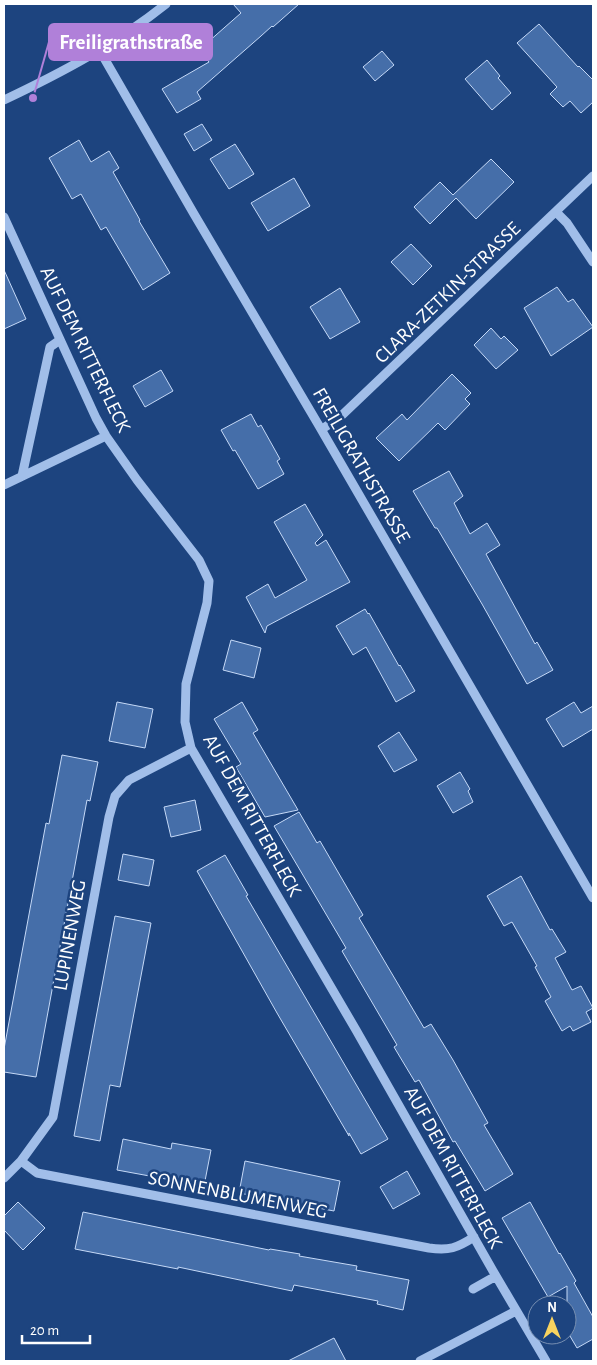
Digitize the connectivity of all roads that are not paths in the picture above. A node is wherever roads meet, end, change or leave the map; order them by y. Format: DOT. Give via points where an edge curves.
graph roads {
  1 [pos="166,4"];
  2 [pos="100,51"];
  3 [pos="4,100"];
  4 [pos="593,176"];
  5 [pos="556,212"];
  6 [pos="4,217"];
  7 [pos="593,262"];
  8 [pos="60,340"];
  9 [pos="322,429"];
  10 [pos="106,436"];
  11 [pos="22,476"];
  12 [pos="4,485"];
  13 [pos="191,748"];
  14 [pos="593,898"];
  15 [pos="21,1161"];
  16 [pos="4,1178"];
  17 [pos="474,1237"];
  18 [pos="496,1276"];
  19 [pos="473,1289"];
  20 [pos="516,1310"];
  21 [pos="420,1361"];
  22 [pos="546,1361"];
  1 -- 2 [label="street"];
  2 -- 3 [label="street"];
  2 -- 9 [label="street, FREILIGRATHSTRASSE"];
  4 -- 5 [label="street, CLARA-ZETKIN-STRASSE"];
  5 -- 7 [label="street"];
  5 -- 9 [label="street, CLARA-ZETKIN-STRASSE" via="339,418"];
  6 -- 8 [label="street, AUF DEM RITTERFLECK"];
  8 -- 10 [label="street, AUF DEM RITTERFLECK"];
  8 -- 11 [label="street" via="50,347"];
  9 -- 14 [label="street, FREILIGRATHSTRASSE"];
  10 -- 11 [label="street"];
  10 -- 13 [label="street, AUF DEM RITTERFLECK" via="199,560 209,581 207,602 186,684 185,722"];
  11 -- 12 [label="street"];
  13 -- 15 [label="street, LUPINENWEG" via="129,780 115,796 53,1117"];
  13 -- 17 [label="street, AUF DEM RITTERFLECK"];
  15 -- 16 [label="street"];
  15 -- 17 [label="street, SONNENBLUMENWEG" via="37,1174 429,1248 458,1247"];
  17 -- 18 [label="street, AUF DEM RITTERFLECK"];
  18 -- 19 [label="street"];
  18 -- 20 [label="street, AUF DEM RITTERFLECK"];
  20 -- 21 [label="street"];
  20 -- 22 [label="street, AUF DEM RITTERFLECK"];
}
